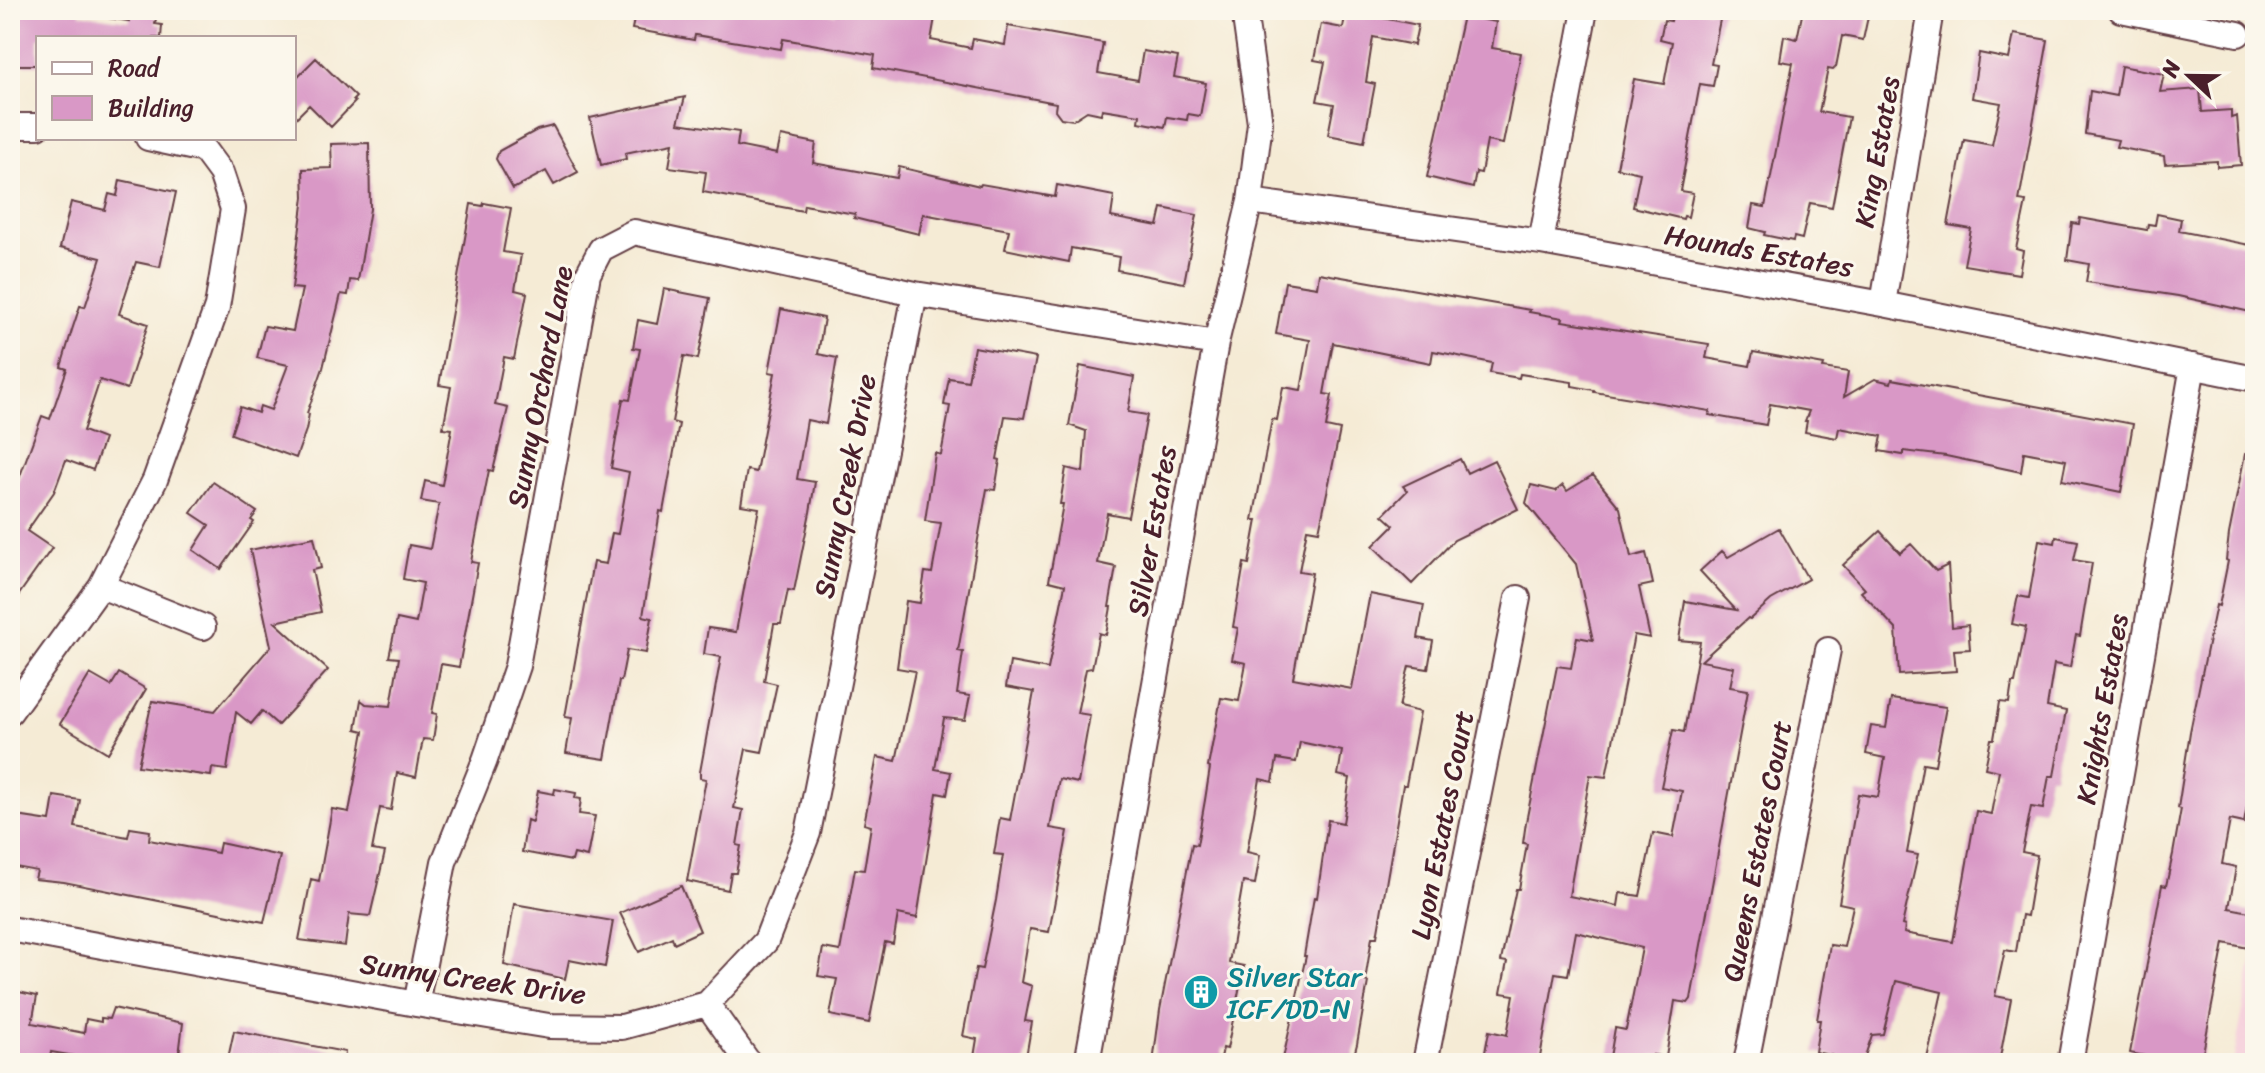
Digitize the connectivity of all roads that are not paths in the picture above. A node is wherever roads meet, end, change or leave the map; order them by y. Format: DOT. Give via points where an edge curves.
graph roads {
  1 [pos="1585,10"];
  2 [pos="1931,10"];
  3 [pos="2121,10"];
  4 [pos="1241,11"];
  5 [pos="2238,34"];
  6 [pos="10,126"];
  7 [pos="36,126"];
  8 [pos="157,140"];
  9 [pos="1250,201"];
  10 [pos="1541,242"];
  11 [pos="915,294"];
  12 [pos="1883,304"];
  13 [pos="1216,343"];
  14 [pos="2193,366"];
  15 [pos="2255,379"];
  16 [pos="101,586"];
  17 [pos="1518,598"];
  18 [pos="203,627"];
  19 [pos="1828,650"];
  20 [pos="10,712"];
  21 [pos="10,929"];
  22 [pos="416,1004"];
  23 [pos="707,1004"];
  24 [pos="749,1063"];
  25 [pos="1087,1063"];
  26 [pos="1425,1063"];
  27 [pos="1746,1063"];
  28 [pos="2070,1063"];
  1 -- 10 [label="street"];
  2 -- 12 [label="street, King Estates"];
  3 -- 5 [label="street"];
  4 -- 9 [label="street, Silver Estates" via="1260,123"];
  6 -- 7 [label="street"];
  8 -- 16 [label="street" via="204,150 221,173 233,209 217,307 155,480"];
  9 -- 10 [label="street, Hounds Estates"];
  9 -- 13 [label="street, Silver Estates"];
  10 -- 12 [label="street, Hounds Estates"];
  11 -- 13 [label="street, Sunny Orchard Lane"];
  11 -- 22 [label="street, Sunny Orchard Lane" via="634,232 601,249 588,274 517,666 444,862"];
  11 -- 23 [label="street, Sunny Creek Drive" via="808,833 766,941"];
  12 -- 14 [label="street, Hounds Estates"];
  13 -- 25 [label="street, Silver Estates"];
  14 -- 15 [label="street, Hounds Estates"];
  14 -- 28 [label="street, Knights Estates"];
  16 -- 18 [label="street"];
  16 -- 20 [label="street"];
  17 -- 26 [label="street, Lyon Estates Court"];
  19 -- 27 [label="street, Queens Estates Court"];
  21 -- 22 [label="street, Sunny Creek Drive"];
  22 -- 23 [label="street, Sunny Creek Drive" via="549,1026 622,1027"];
  23 -- 24 [label="street"];
}
